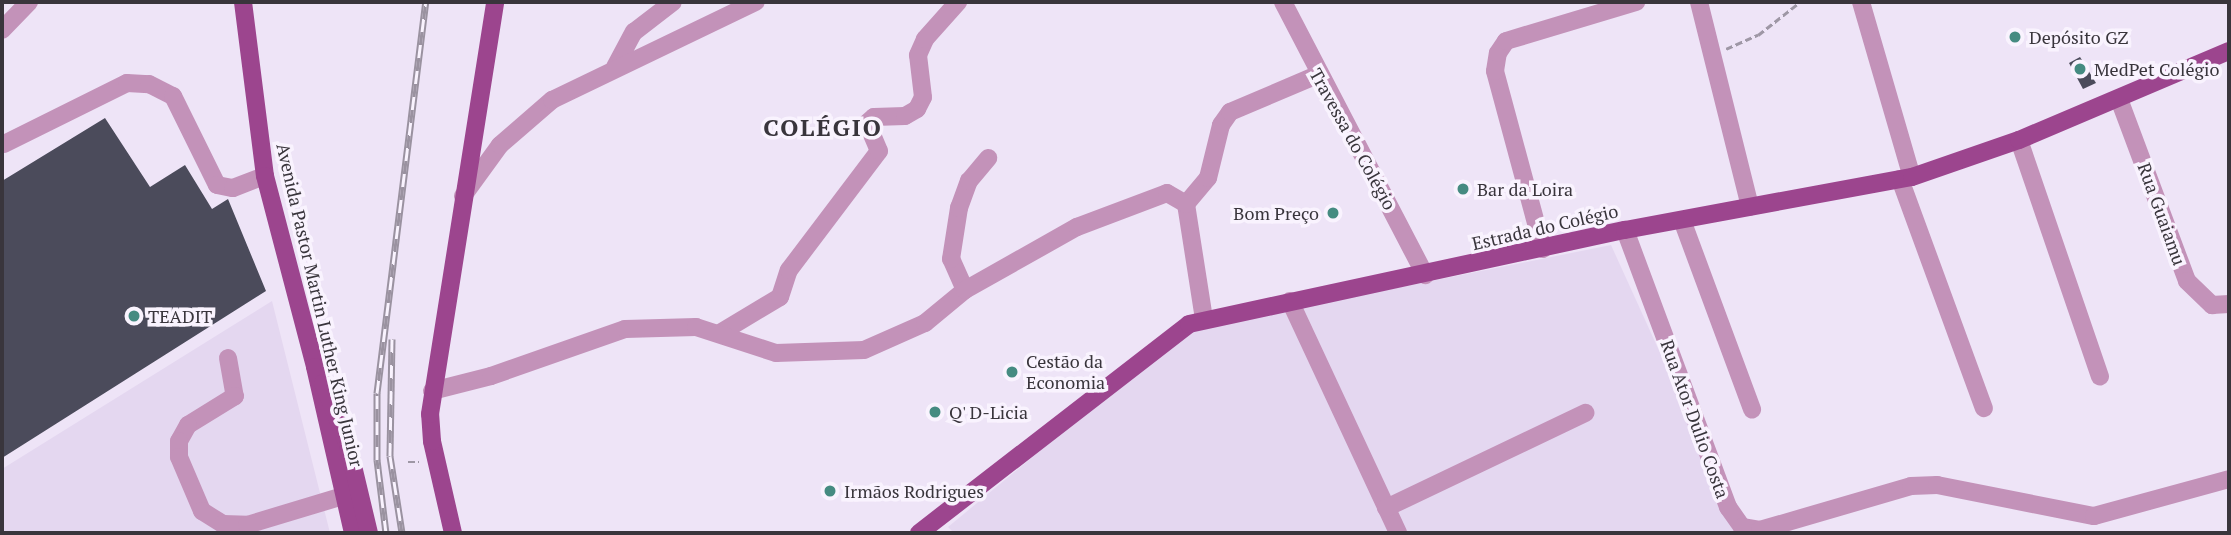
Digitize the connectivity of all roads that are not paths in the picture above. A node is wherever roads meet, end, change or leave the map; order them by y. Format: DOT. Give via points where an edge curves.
graph roads {
  1 [pos="29,2"];
  2 [pos="243,2"];
  3 [pos="495,2"];
  4 [pos="673,2"];
  5 [pos="756,2"];
  6 [pos="958,2"];
  7 [pos="1283,2"];
  8 [pos="1636,2"];
  9 [pos="1699,2"];
  10 [pos="1861,2"];
  11 [pos="2,30"];
  12 [pos="2229,51"];
  13 [pos="615,67"];
  14 [pos="1317,75"];
  15 [pos="2119,99"];
  16 [pos="2019,140"];
  17 [pos="4,144"];
  18 [pos="988,158"];
  19 [pos="265,176"];
  20 [pos="1906,178"];
  21 [pos="463,196"];
  22 [pos="1186,205"];
  23 [pos="1750,206"];
  24 [pos="1682,220"];
  25 [pos="1625,230"];
  26 [pos="1544,248"];
  27 [pos="1426,275"];
  28 [pos="965,290"];
  29 [pos="1290,301"];
  30 [pos="2229,304"];
  31 [pos="1204,319"];
  32 [pos="720,333"];
  33 [pos="228,358"];
  34 [pos="315,367"];
  35 [pos="2100,377"];
  36 [pos="432,391"];
  37 [pos="1984,408"];
  38 [pos="1752,409"];
  39 [pos="1585,413"];
  40 [pos="2229,479"];
  41 [pos="342,496"];
  42 [pos="1386,508"];
  43 [pos="453,532"];
  44 [pos="353,533"];
  45 [pos="369,533"];
  46 [pos="919,533"];
  47 [pos="1398,533"];
  1 -- 11 [label="street"];
  2 -- 19 [label="main road, Avenida Pastor Martin Luther King Junior"];
  3 -- 21 [label="main road"];
  4 -- 13 [label="street" via="634,32"];
  5 -- 13 [label="street"];
  6 -- 32 [label="street" via="925,39 918,55 923,97 917,109 905,116 874,117 867,123 879,151 823,220 789,270 779,297"];
  7 -- 14 [label="street, Travessa do Colégio"];
  8 -- 26 [label="street" via="1506,41 1498,53 1495,71"];
  9 -- 23 [label="street"];
  10 -- 20 [label="street"];
  12 -- 15 [label="main road, Estrada do Colégio"];
  13 -- 21 [label="street" via="525,120 481,168"];
  14 -- 22 [label="street" via="1230,112 1221,125 1208,178"];
  14 -- 27 [label="street, Travessa do Colégio"];
  15 -- 16 [label="main road, Estrada do Colégio"];
  15 -- 30 [label="street, Rua Guaiamu" via="2187,281 2212,304"];
  16 -- 20 [label="main road, Estrada do Colégio"];
  16 -- 35 [label="street"];
  17 -- 19 [label="street" via="127,83 149,84 173,96 216,185 233,188"];
  18 -- 28 [label="street" via="969,181 959,208 951,259"];
  19 -- 34 [label="main road, Avenida Pastor Martin Luther King Junior"];
  20 -- 23 [label="main road, Estrada do Colégio"];
  20 -- 37 [label="street"];
  21 -- 36 [label="main road"];
  22 -- 28 [label="street" via="1167,193 1155,196 1077,227"];
  22 -- 31 [label="street"];
  23 -- 24 [label="main road, Estrada do Colégio"];
  24 -- 25 [label="main road, Estrada do Colégio"];
  24 -- 38 [label="street"];
  25 -- 26 [label="main road, Estrada do Colégio"];
  25 -- 40 [label="street, Rua Ator Dulio Costa" via="1728,507 1742,527 1759,530 1911,486 1937,485 2094,516 2130,510"];
  26 -- 27 [label="main road, Estrada do Colégio"];
  27 -- 29 [label="main road, Estrada do Colégio"];
  28 -- 32 [label="street" via="925,323 864,350 776,353"];
  29 -- 31 [label="main road, Estrada do Colégio"];
  29 -- 42 [label="street"];
  31 -- 46 [label="main road, Estrada do Colégio" via="1171,336"];
  32 -- 36 [label="street" via="696,327 625,328 491,376"];
  33 -- 41 [label="street" via="235,396 188,425 179,441 179,457 202,510 223,524 247,525"];
  34 -- 41 [label="main road, Avenida Pastor Martin Luther King Junior"];
  34 -- 45 [label="main road" via="348,444"];
  36 -- 43 [label="main road" via="432,441"];
  39 -- 42 [label="street"];
  41 -- 44 [label="main road, Avenida Pastor Martin Luther King Junior"];
  42 -- 47 [label="street"];
}
